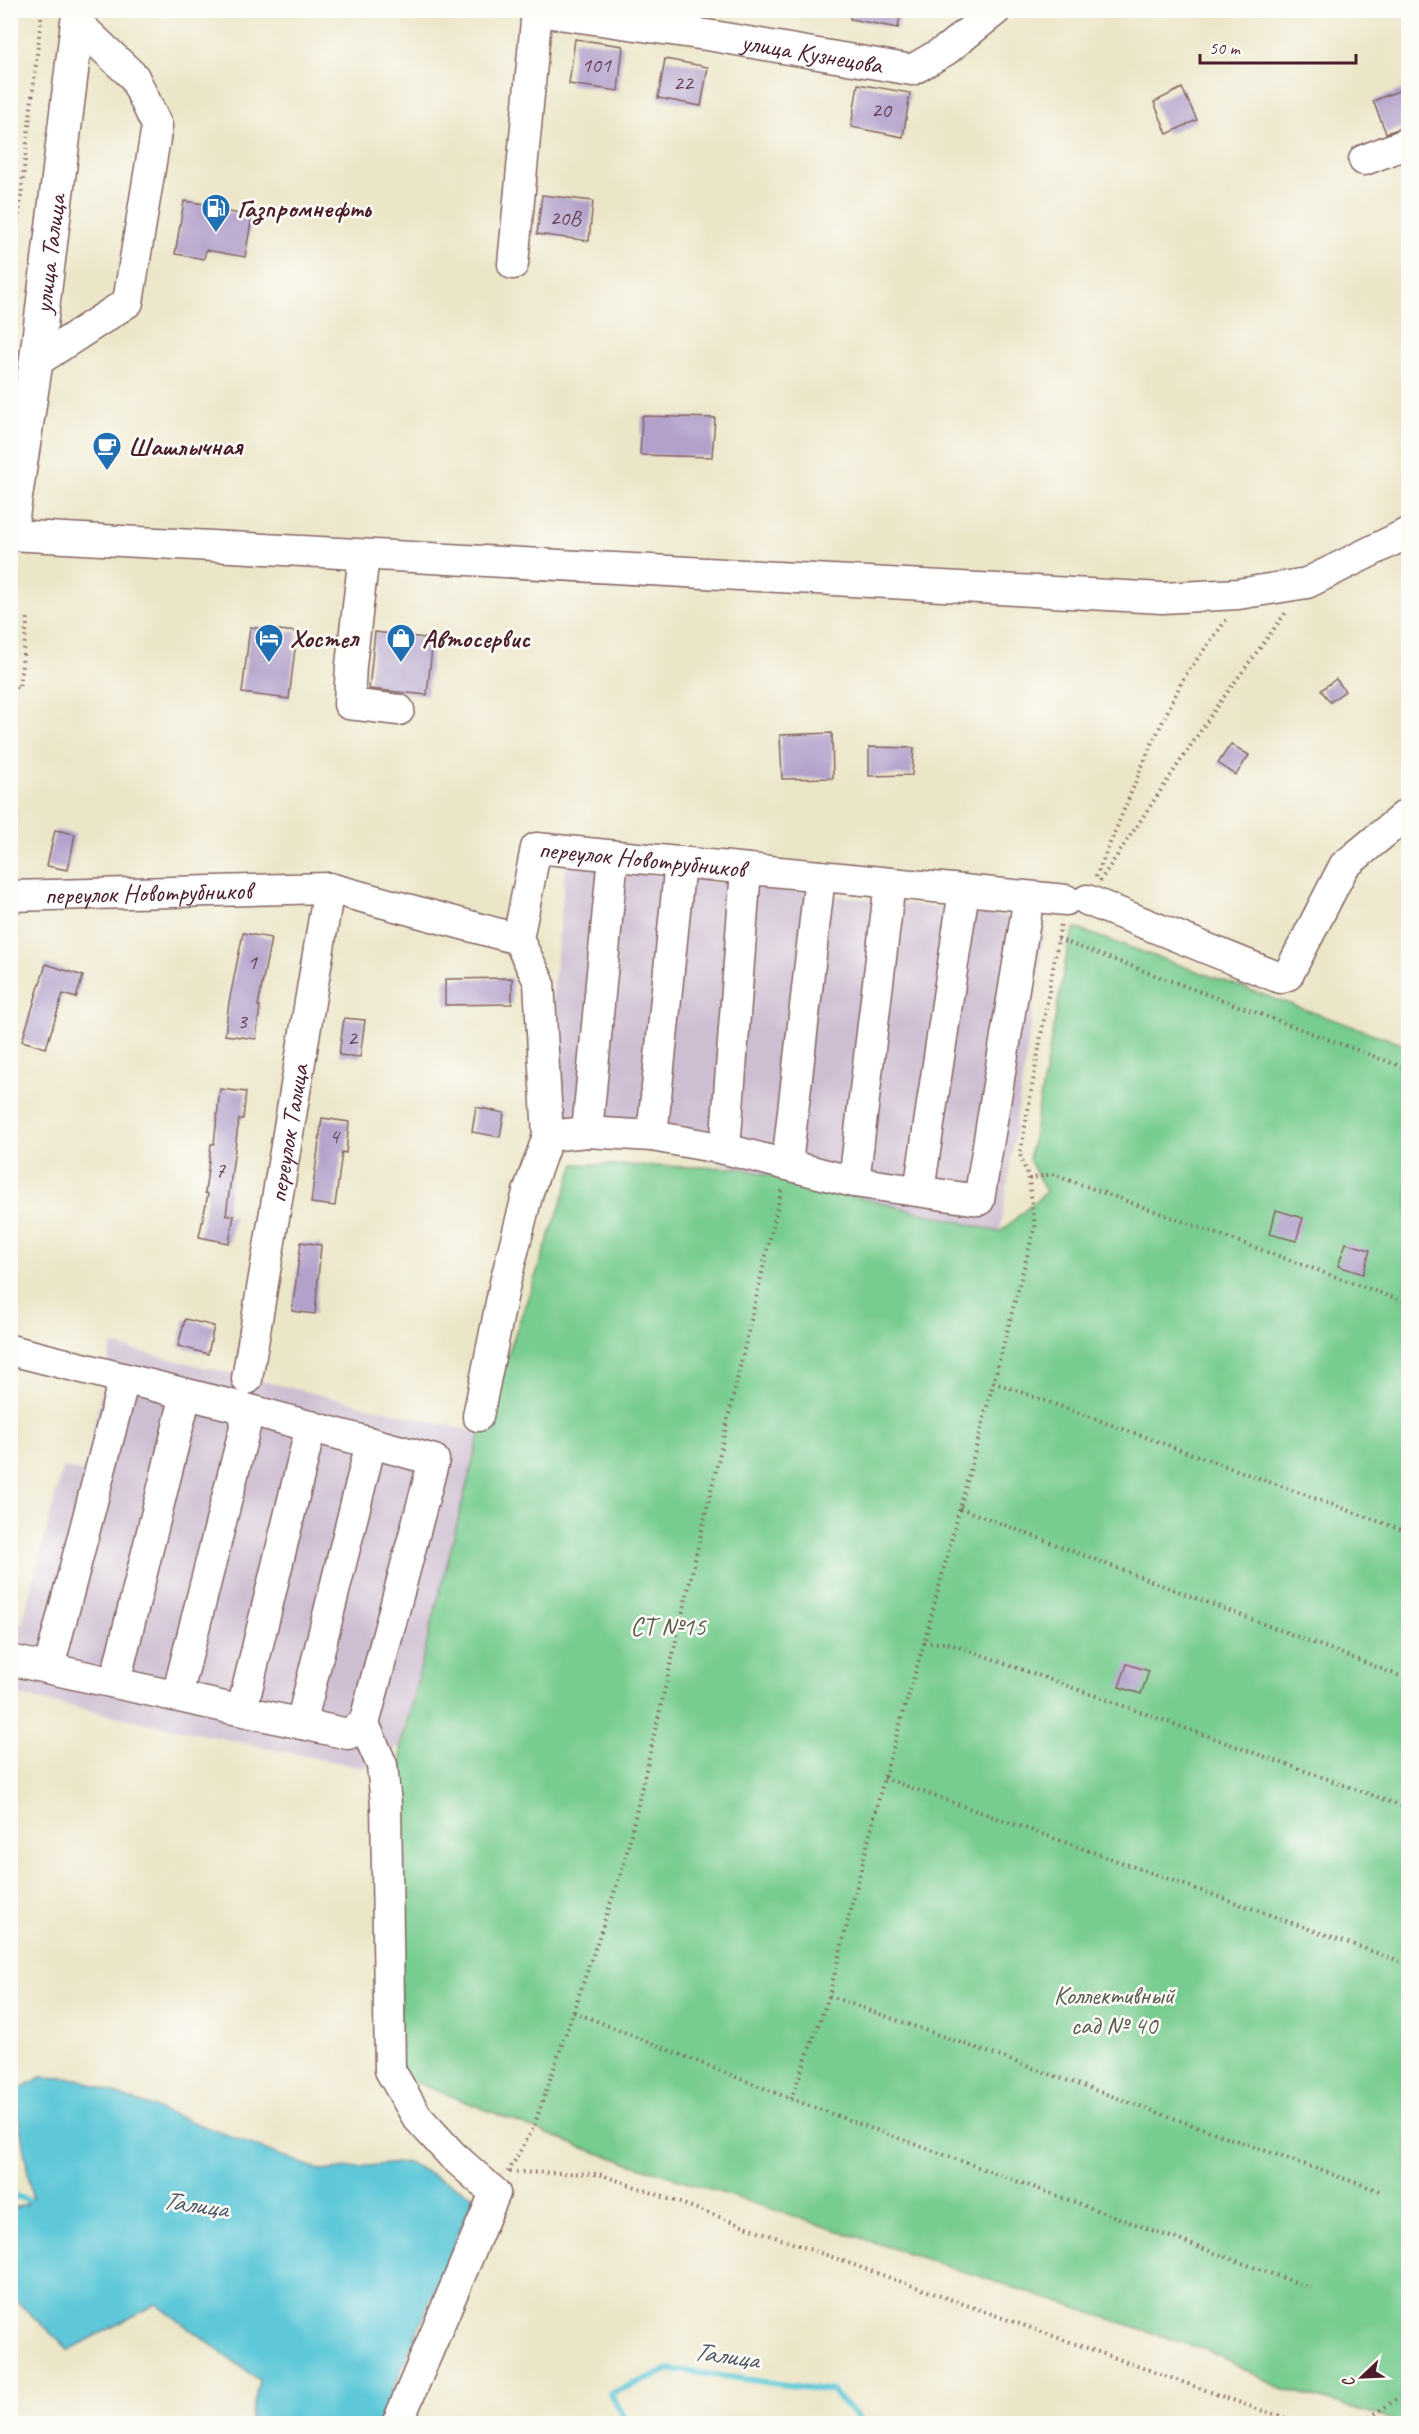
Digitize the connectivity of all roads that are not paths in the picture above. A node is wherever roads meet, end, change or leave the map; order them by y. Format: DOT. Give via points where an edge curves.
graph roads {
  1 [pos="996,10"];
  2 [pos="537,11"];
  3 [pos="78,17"];
  4 [pos="1408,143"];
  5 [pos="1364,160"];
  6 [pos="513,264"];
  7 [pos="36,362"];
  8 [pos="1408,533"];
  9 [pos="10,534"];
  10 [pos="364,555"];
  11 [pos="399,710"];
  12 [pos="1408,813"];
  13 [pos="613,856"];
  14 [pos="680,862"];
  15 [pos="746,869"];
  16 [pos="820,876"];
  17 [pos="890,883"];
  18 [pos="329,888"];
  19 [pos="963,890"];
  20 [pos="10,896"];
  21 [pos="1029,897"];
  22 [pos="518,939"];
  23 [pos="587,1132"];
  24 [pos="548,1136"];
  25 [pos="652,1136"];
  26 [pos="725,1149"];
  27 [pos="787,1164"];
  28 [pos="854,1182"];
  29 [pos="919,1191"];
  30 [pos="10,1350"];
  31 [pos="124,1379"];
  32 [pos="186,1394"];
  33 [pos="245,1394"];
  34 [pos="478,1416"];
  35 [pos="311,1426"];
  36 [pos="371,1443"];
  37 [pos="10,1660"];
  38 [pos="49,1668"];
  39 [pos="115,1682"];
  40 [pos="177,1696"];
  41 [pos="242,1710"];
  42 [pos="301,1724"];
  43 [pos="364,1724"];
  44 [pos="397,2424"];
  1 -- 2 [label="street, улица Кузнецова" via="946,50 912,70"];
  2 -- 6 [label="street"];
  3 -- 7 [label="main road, улица Талица"];
  3 -- 7 [label="street" via="134,77 157,126 128,303"];
  4 -- 5 [label="street"];
  7 -- 9 [label="main road, улица Талица"];
  8 -- 10 [label="street" via="1307,584 1238,594 1162,598"];
  9 -- 10 [label="street"];
  10 -- 11 [label="street" via="350,705"];
  12 -- 21 [label="street, переулок Новотрубников" via="1344,866 1288,975 1280,978 1077,900"];
  13 -- 14 [label="street, переулок Новотрубников"];
  13 -- 22 [label="street, переулок Новотрубников" via="536,848"];
  13 -- 23 [label="street"];
  14 -- 15 [label="street, переулок Новотрубников"];
  14 -- 25 [label="street"];
  15 -- 16 [label="street, переулок Новотрубников"];
  15 -- 26 [label="street"];
  16 -- 17 [label="street, переулок Новотрубников"];
  16 -- 27 [label="street"];
  17 -- 19 [label="street, переулок Новотрубников"];
  17 -- 28 [label="street"];
  18 -- 20 [label="street, переулок Новотрубников"];
  18 -- 22 [label="street, переулок Новотрубников"];
  18 -- 33 [label="street, переулок Талица"];
  19 -- 21 [label="street, переулок Новотрубников"];
  19 -- 29 [label="street"];
  21 -- 29 [label="street" via="979,1200"];
  22 -- 24 [label="street" via="539,982"];
  23 -- 24 [label="street"];
  23 -- 25 [label="street"];
  24 -- 34 [label="street" via="528,1192 505,1283"];
  25 -- 26 [label="street"];
  26 -- 27 [label="street"];
  27 -- 28 [label="street"];
  28 -- 29 [label="street"];
  30 -- 31 [label="street"];
  31 -- 32 [label="street"];
  31 -- 38 [label="street"];
  32 -- 33 [label="street"];
  32 -- 39 [label="street"];
  33 -- 35 [label="street"];
  33 -- 40 [label="street, переулок Талица" via="245,1427"];
  35 -- 36 [label="street"];
  35 -- 41 [label="street"];
  36 -- 42 [label="street"];
  36 -- 43 [label="street" via="434,1460"];
  37 -- 38 [label="street"];
  38 -- 39 [label="street"];
  39 -- 40 [label="street"];
  40 -- 41 [label="street"];
  41 -- 42 [label="street"];
  42 -- 43 [label="street" via="348,1734"];
  43 -- 44 [label="street" via="382,1765 386,1804 390,2070 417,2116 452,2155 501,2182"];
}
